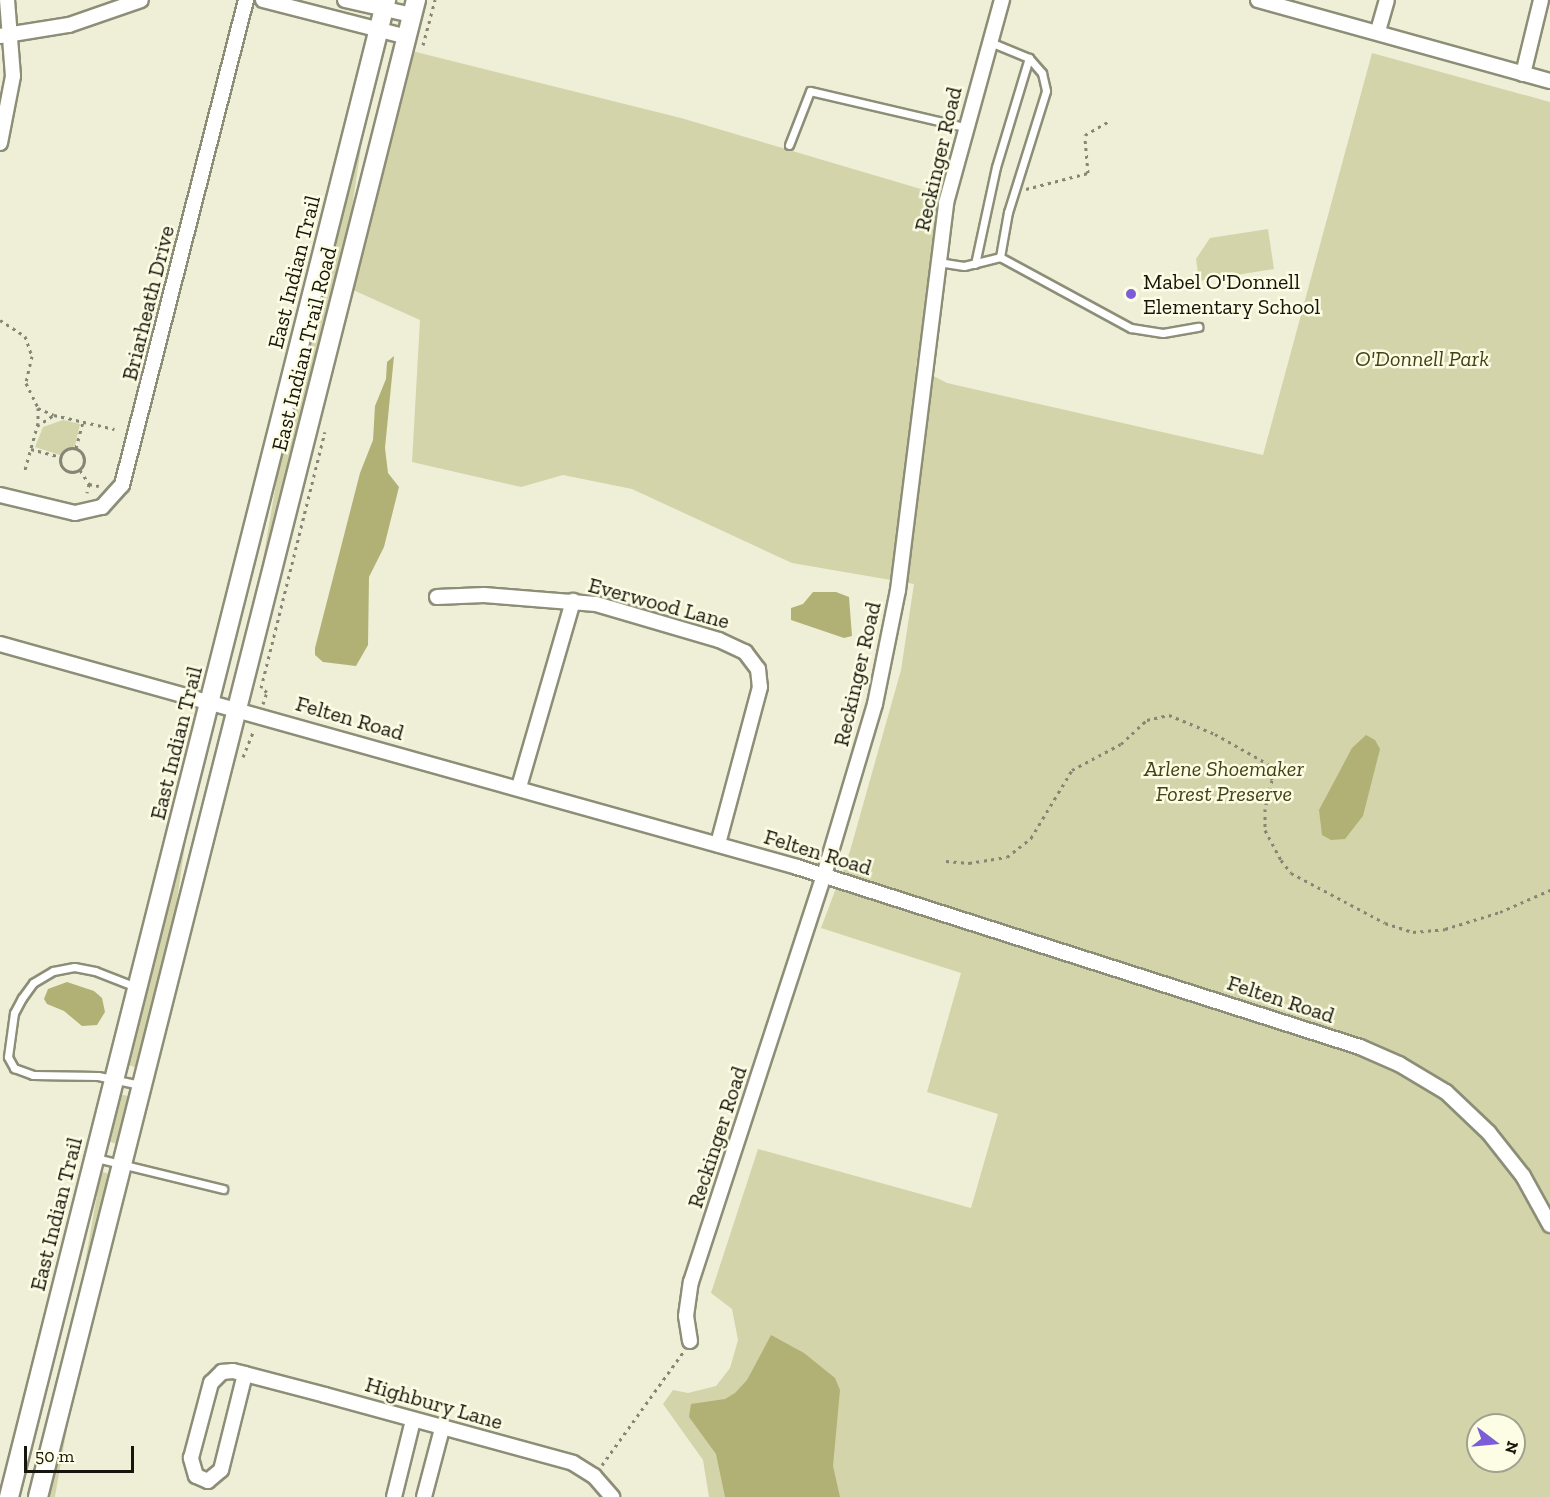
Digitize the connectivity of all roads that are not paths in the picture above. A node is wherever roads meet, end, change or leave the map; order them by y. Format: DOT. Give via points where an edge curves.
graph roads {
  1 [pos="7,0"];
  2 [pos="141,0"];
  3 [pos="246,0"];
  4 [pos="263,0"];
  5 [pos="345,0"];
  6 [pos="1002,0"];
  7 [pos="1258,0"];
  8 [pos="1387,0"];
  9 [pos="1541,0"];
  10 [pos="385,4"];
  11 [pos="414,8"];
  12 [pos="379,31"];
  13 [pos="1378,32"];
  14 [pos="6,35"];
  15 [pos="407,37"];
  16 [pos="990,42"];
  17 [pos="1029,58"];
  18 [pos="1523,74"];
  19 [pos="1550,81"];
  20 [pos="965,127"];
  21 [pos="0,143"];
  22 [pos="789,145"];
  23 [pos="1000,257"];
  24 [pos="938,262"];
  25 [pos="975,264"];
  26 [pos="1198,327"];
  27 [pos="0,495"];
  28 [pos="437,597"];
  29 [pos="573,601"];
  30 [pos="0,644"];
  31 [pos="212,702"];
  32 [pos="238,709"];
  33 [pos="519,787"];
  34 [pos="718,844"];
  35 [pos="824,875"];
  36 [pos="138,988"];
  37 [pos="116,1078"];
  38 [pos="142,1085"];
  39 [pos="96,1158"];
  40 [pos="123,1165"];
  41 [pos="223,1189"];
  42 [pos="1550,1225"];
  43 [pos="690,1341"];
  44 [pos="239,1373"];
  45 [pos="413,1420"];
  46 [pos="442,1429"];
  47 [pos="9,1497"];
  48 [pos="38,1497"];
  49 [pos="394,1497"];
  50 [pos="424,1497"];
  51 [pos="612,1497"];
  1 -- 14 [label="street"];
  2 -- 14 [label="street" via="88,20"];
  3 -- 27 [label="street, Briarheath Drive" via="122,486 102,507 75,513"];
  4 -- 12 [label="street"];
  5 -- 10 [label="street"];
  6 -- 16 [label="street, Reckinger Road"];
  7 -- 13 [label="street"];
  8 -- 13 [label="street"];
  9 -- 18 [label="street"];
  10 -- 11 [label="street"];
  10 -- 12 [label="main road, East Indian Trail"];
  11 -- 15 [label="main road, East Indian Trail Road"];
  12 -- 15 [label="street"];
  12 -- 31 [label="main road, East Indian Trail"];
  13 -- 18 [label="street"];
  14 -- 21 [label="street" via="11,97"];
  15 -- 32 [label="main road, East Indian Trail Road"];
  16 -- 17 [label="lane"];
  16 -- 20 [label="street, Reckinger Road"];
  17 -- 23 [label="lane" via="1042,73 1046,91 1008,212"];
  17 -- 25 [label="lane" via="996,167"];
  18 -- 19 [label="street"];
  20 -- 22 [label="lane" via="810,91"];
  20 -- 24 [label="street, Reckinger Road" via="946,203"];
  23 -- 25 [label="lane"];
  23 -- 26 [label="lane" via="1131,328 1163,333"];
  24 -- 25 [label="lane"];
  24 -- 35 [label="street, Reckinger Road" via="890,636 875,704"];
  28 -- 29 [label="street, Everwood Lane" via="484,595"];
  29 -- 33 [label="street, Everwood Lane"];
  29 -- 34 [label="street, Everwood Lane" via="733,644 754,660 760,678 758,702"];
  30 -- 31 [label="street, Felten Road"];
  31 -- 32 [label="street, Felten Road"];
  31 -- 36 [label="main road, East Indian Trail"];
  32 -- 33 [label="street, Felten Road"];
  32 -- 38 [label="main road"];
  33 -- 34 [label="street, Felten Road"];
  34 -- 35 [label="street, Felten Road"];
  35 -- 42 [label="street, Felten Road" via="1360,1047 1399,1064 1446,1092 1489,1133 1523,1176"];
  35 -- 43 [label="street, Reckinger Road" via="691,1282 686,1316"];
  36 -- 37 [label="main road, East Indian Trail"];
  36 -- 37 [label="lane" via="94,971 74,967 53,971 33,983 14,1013 8,1057 14,1068 33,1075"];
  37 -- 38 [label="lane"];
  37 -- 39 [label="main road, East Indian Trail"];
  38 -- 40 [label="main road"];
  39 -- 40 [label="lane"];
  39 -- 47 [label="main road, East Indian Trail"];
  40 -- 41 [label="lane"];
  40 -- 48 [label="main road"];
  44 -- 44 [label="street" via="222,1372 211,1383 191,1458 195,1476 208,1480 221,1470"];
  44 -- 45 [label="street, Highbury Lane"];
  45 -- 46 [label="street, Highbury Lane"];
  45 -- 49 [label="street"];
  46 -- 50 [label="street"];
  46 -- 51 [label="street, Highbury Lane" via="573,1463 594,1476"];
}
